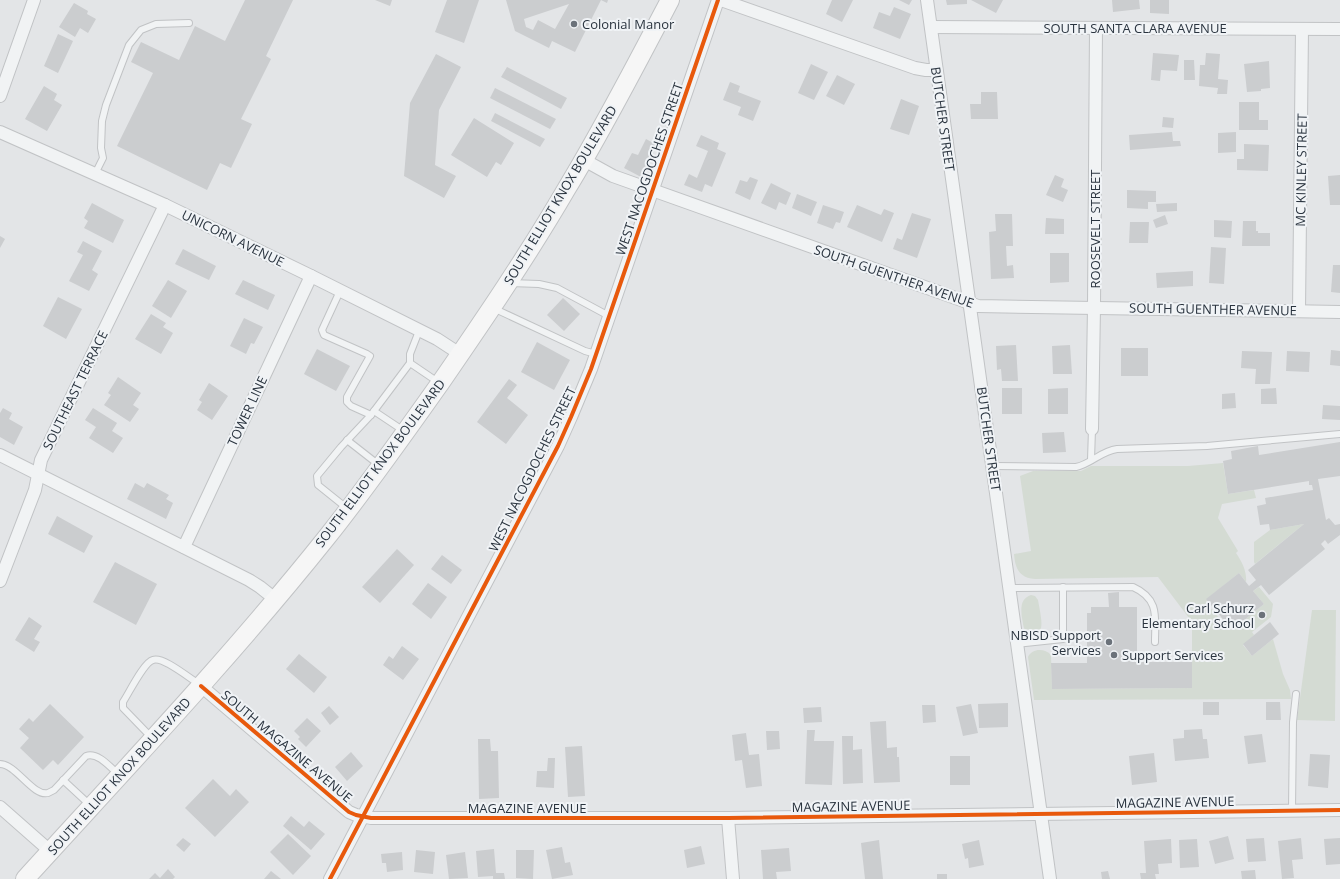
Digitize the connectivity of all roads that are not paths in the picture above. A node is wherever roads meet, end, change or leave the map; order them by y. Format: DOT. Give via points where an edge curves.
graph roads {
  1 [pos="34,0"];
  2 [pos="670,0"];
  3 [pos="718,0"];
  4 [pos="721,0"];
  5 [pos="927,0"];
  6 [pos="189,23"];
  7 [pos="931,27"];
  8 [pos="1096,28"];
  9 [pos="1302,29"];
  10 [pos="1340,29"];
  11 [pos="936,70"];
  12 [pos="0,96"];
  13 [pos="0,132"];
  14 [pos="584,160"];
  15 [pos="95,174"];
  16 [pos="652,190"];
  17 [pos="165,205"];
  18 [pos="311,276"];
  19 [pos="508,283"];
  20 [pos="340,291"];
  21 [pos="970,304"];
  22 [pos="1094,307"];
  23 [pos="492,308"];
  24 [pos="1299,311"];
  25 [pos="1340,312"];
  26 [pos="609,316"];
  27 [pos="419,331"];
  28 [pos="460,354"];
  29 [pos="596,354"];
  30 [pos="410,363"];
  31 [pos="440,383"];
  32 [pos="372,413"];
  33 [pos="1092,429"];
  34 [pos="405,432"];
  35 [pos="1340,434"];
  36 [pos="347,440"];
  37 [pos="0,455"];
  38 [pos="1091,460"];
  39 [pos="380,466"];
  40 [pos="993,466"];
  41 [pos="38,474"];
  42 [pos="348,509"];
  43 [pos="184,547"];
  44 [pos="0,582"];
  45 [pos="1063,587"];
  46 [pos="1008,588"];
  47 [pos="275,599"];
  48 [pos="1155,642"];
  49 [pos="1016,644"];
  50 [pos="201,686"];
  51 [pos="1296,694"];
  52 [pos="153,739"];
  53 [pos="0,764"];
  54 [pos="120,775"];
  55 [pos="63,780"];
  56 [pos="91,806"];
  57 [pos="0,807"];
  58 [pos="1292,810"];
  59 [pos="1340,810"];
  60 [pos="1042,814"];
  61 [pos="362,817"];
  62 [pos="728,818"];
  63 [pos="50,851"];
  64 [pos="24,879"];
  65 [pos="330,879"];
  66 [pos="734,879"];
  67 [pos="1050,879"];
  1 -- 12 [label="street"];
  2 -- 14 [label="main road, SOUTH ELLIOT KNOX BOULEVARD"];
  3 -- 16 [label="street, WEST NACOGDOCHES STREET"];
  4 -- 11 [label="street" via="915,68"];
  5 -- 7 [label="street, BUTCHER STREET"];
  6 -- 15 [label="lane" via="156,24 141,30 129,45 106,105 102,121 103,158"];
  7 -- 8 [label="street, SOUTH SANTA CLARA AVENUE"];
  7 -- 11 [label="street, BUTCHER STREET"];
  8 -- 9 [label="street, SOUTH SANTA CLARA AVENUE"];
  8 -- 22 [label="street, ROOSEVELT STREET"];
  9 -- 10 [label="street, SOUTH SANTA CLARA AVENUE"];
  9 -- 24 [label="street, MC KINLEY STREET"];
  11 -- 21 [label="street, BUTCHER STREET"];
  13 -- 15 [label="street, UNICORN AVENUE"];
  14 -- 16 [label="street, SOUTH GUENTHER AVENUE" via="606,173"];
  14 -- 19 [label="main road, SOUTH ELLIOT KNOX BOULEVARD"];
  15 -- 17 [label="street, UNICORN AVENUE"];
  16 -- 21 [label="street, SOUTH GUENTHER AVENUE"];
  16 -- 26 [label="street, WEST NACOGDOCHES STREET"];
  17 -- 18 [label="street, UNICORN AVENUE"];
  17 -- 41 [label="street, SOUTHEAST TERRACE" via="41,460"];
  18 -- 20 [label="street, UNICORN AVENUE"];
  18 -- 43 [label="street, TOWER LINE"];
  19 -- 23 [label="main road, SOUTH ELLIOT KNOX BOULEVARD"];
  19 -- 26 [label="lane" via="539,284 557,288"];
  20 -- 27 [label="street, UNICORN AVENUE"];
  20 -- 32 [label="lane" via="322,333 370,356 347,397 347,402 351,406"];
  21 -- 22 [label="street, SOUTH GUENTHER AVENUE" via="986,307"];
  21 -- 40 [label="street, BUTCHER STREET"];
  22 -- 24 [label="street, SOUTH GUENTHER AVENUE"];
  22 -- 33 [label="street, ROOSEVELT STREET"];
  23 -- 28 [label="main road, SOUTH ELLIOT KNOX BOULEVARD"];
  23 -- 29 [label="lane"];
  24 -- 25 [label="street, SOUTH GUENTHER AVENUE"];
  26 -- 29 [label="street, WEST NACOGDOCHES STREET"];
  27 -- 28 [label="street, UNICORN AVENUE"];
  27 -- 30 [label="lane" via="410,354"];
  28 -- 31 [label="main road, SOUTH ELLIOT KNOX BOULEVARD"];
  29 -- 61 [label="street, WEST NACOGDOCHES STREET" via="558,446"];
  30 -- 31 [label="lane"];
  30 -- 32 [label="lane"];
  31 -- 34 [label="main road, SOUTH ELLIOT KNOX BOULEVARD"];
  32 -- 34 [label="lane"];
  32 -- 36 [label="lane"];
  33 -- 38 [label="lane"];
  34 -- 39 [label="main road, SOUTH ELLIOT KNOX BOULEVARD"];
  35 -- 38 [label="lane" via="1201,446 1117,449 1106,451"];
  36 -- 39 [label="lane"];
  36 -- 42 [label="lane" via="317,476 318,485"];
  37 -- 41 [label="street"];
  38 -- 40 [label="lane" via="1076,467"];
  39 -- 42 [label="main road, SOUTH ELLIOT KNOX BOULEVARD"];
  40 -- 46 [label="street, BUTCHER STREET"];
  41 -- 43 [label="street"];
  41 -- 44 [label="street, SOUTHEAST TERRACE" via="35,490"];
  42 -- 47 [label="main road, SOUTH ELLIOT KNOX BOULEVARD"];
  43 -- 47 [label="street" via="255,583"];
  45 -- 46 [label="lane"];
  45 -- 48 [label="lane" via="1128,586 1137,589 1155,608"];
  45 -- 49 [label="lane" via="1063,639"];
  46 -- 49 [label="street, BUTCHER STREET"];
  47 -- 50 [label="main road, SOUTH ELLIOT KNOX BOULEVARD"];
  49 -- 60 [label="street, BUTCHER STREET"];
  50 -- 52 [label="main road, SOUTH ELLIOT KNOX BOULEVARD"];
  50 -- 52 [label="lane" via="164,661 154,659 147,663 123,702 124,708"];
  50 -- 61 [label="street, SOUTH MAGAZINE AVENUE" via="349,812"];
  51 -- 58 [label="lane" via="1293,722"];
  52 -- 54 [label="main road, SOUTH ELLIOT KNOX BOULEVARD"];
  53 -- 55 [label="lane" via="7,765 42,792 54,790"];
  54 -- 55 [label="lane" via="96,756 91,755 86,756"];
  54 -- 56 [label="main road, SOUTH ELLIOT KNOX BOULEVARD"];
  55 -- 56 [label="lane"];
  56 -- 63 [label="main road, SOUTH ELLIOT KNOX BOULEVARD"];
  57 -- 63 [label="street"];
  58 -- 59 [label="street, MAGAZINE AVENUE"];
  58 -- 60 [label="street, MAGAZINE AVENUE"];
  60 -- 62 [label="street, MAGAZINE AVENUE"];
  60 -- 67 [label="street, BUTCHER STREET"];
  61 -- 62 [label="street, MAGAZINE AVENUE"];
  61 -- 65 [label="street, WEST NACOGDOCHES STREET"];
  62 -- 66 [label="street"];
  63 -- 64 [label="main road, SOUTH ELLIOT KNOX BOULEVARD"];
}
